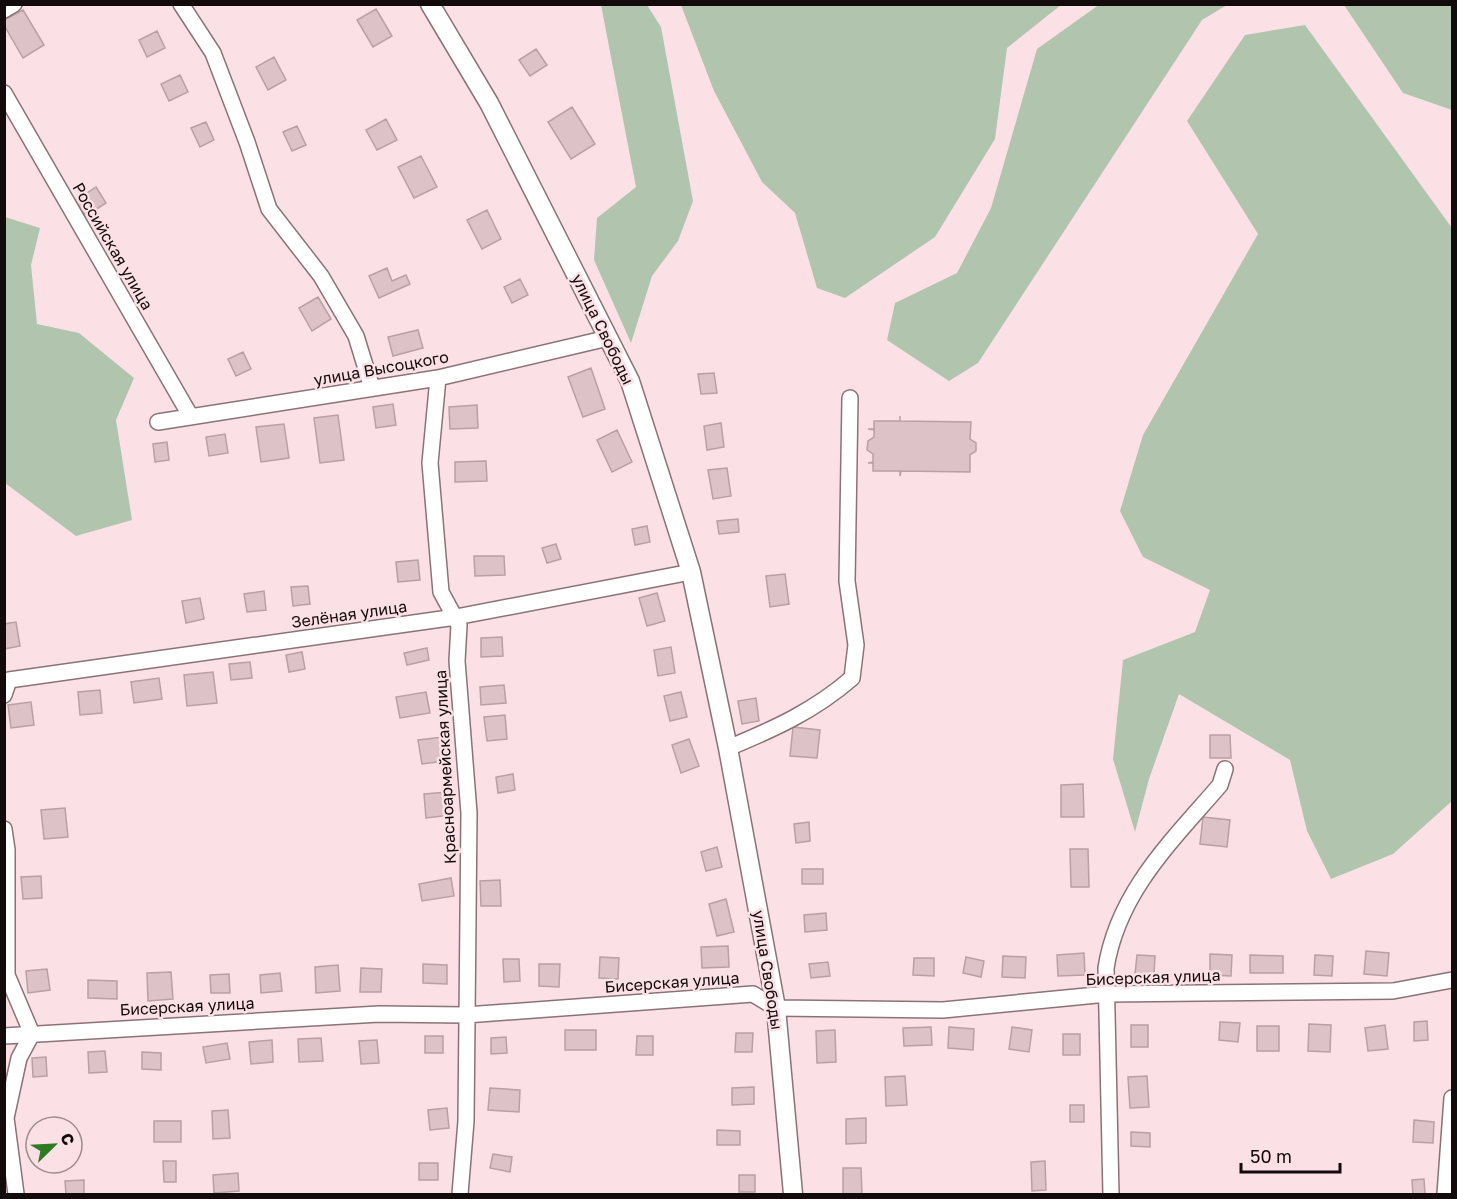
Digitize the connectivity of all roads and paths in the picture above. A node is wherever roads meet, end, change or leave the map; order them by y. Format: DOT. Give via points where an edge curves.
graph roads {
  1 [pos="14,4"];
  2 [pos="181,4"];
  3 [pos="430,4"];
  4 [pos="4,10"];
  5 [pos="4,93"];
  6 [pos="608,338"];
  7 [pos="438,378"];
  8 [pos="372,388"];
  9 [pos="850,398"];
  10 [pos="191,417"];
  11 [pos="158,422"];
  12 [pos="691,572"];
  13 [pos="456,618"];
  14 [pos="7,687"];
  15 [pos="728,748"];
  16 [pos="1225,769"];
  17 [pos="4,829"];
  18 [pos="1452,983"];
  19 [pos="1107,994"];
  20 [pos="776,1008"];
  21 [pos="466,1015"];
  22 [pos="32,1034"];
  23 [pos="4,1036"];
  24 [pos="1452,1098"];
  25 [pos="16,1194"];
  26 [pos="460,1194"];
  27 [pos="793,1194"];
  28 [pos="1111,1194"];
  29 [pos="1445,1194"];
  1 -- 4 [label="street"];
  2 -- 8 [label="street" via="213,53 269,209 321,276 356,336"];
  3 -- 6 [label="street, улица Свободы" via="489,104"];
  5 -- 10 [label="street, Российская улица"];
  6 -- 7 [label="street, улица Высоцкого"];
  6 -- 12 [label="street, улица Свободы" via="630,381"];
  7 -- 8 [label="street, улица Высоцкого"];
  7 -- 13 [label="street, Красноармейская улица" via="430,455 438,563 441,592"];
  8 -- 10 [label="street, улица Высоцкого"];
  9 -- 15 [label="street" via="847,581 856,645 852,678 825,701 782,726"];
  10 -- 11 [label="street, улица Высоцкого"];
  12 -- 13 [label="street, Зелёная улица"];
  12 -- 15 [label="street, улица Свободы"];
  13 -- 14 [label="street, Зелёная улица"];
  13 -- 21 [label="street, Красноармейская улица" via="469,813"];
  15 -- 20 [label="street, улица Свободы"];
  16 -- 19 [label="street" via="1220,785 1131,895 1109,951"];
  17 -- 22 [label="street" via="7,975"];
  18 -- 19 [label="street, Бисерская улица" via="1393,991"];
  19 -- 20 [label="street, Бисерская улица" via="943,1010"];
  19 -- 28 [label="street"];
  20 -- 21 [label="street, Бисерская улица" via="753,994"];
  20 -- 27 [label="street, улица Свободы"];
  21 -- 22 [label="street, Бисерская улица" via="368,1015"];
  21 -- 26 [label="street, Красноармейская улица" via="466,1121"];
  22 -- 23 [label="street, Бисерская улица"];
  22 -- 25 [label="street" via="19,1058 6,1118"];
  24 -- 29 [label="street"];
}
